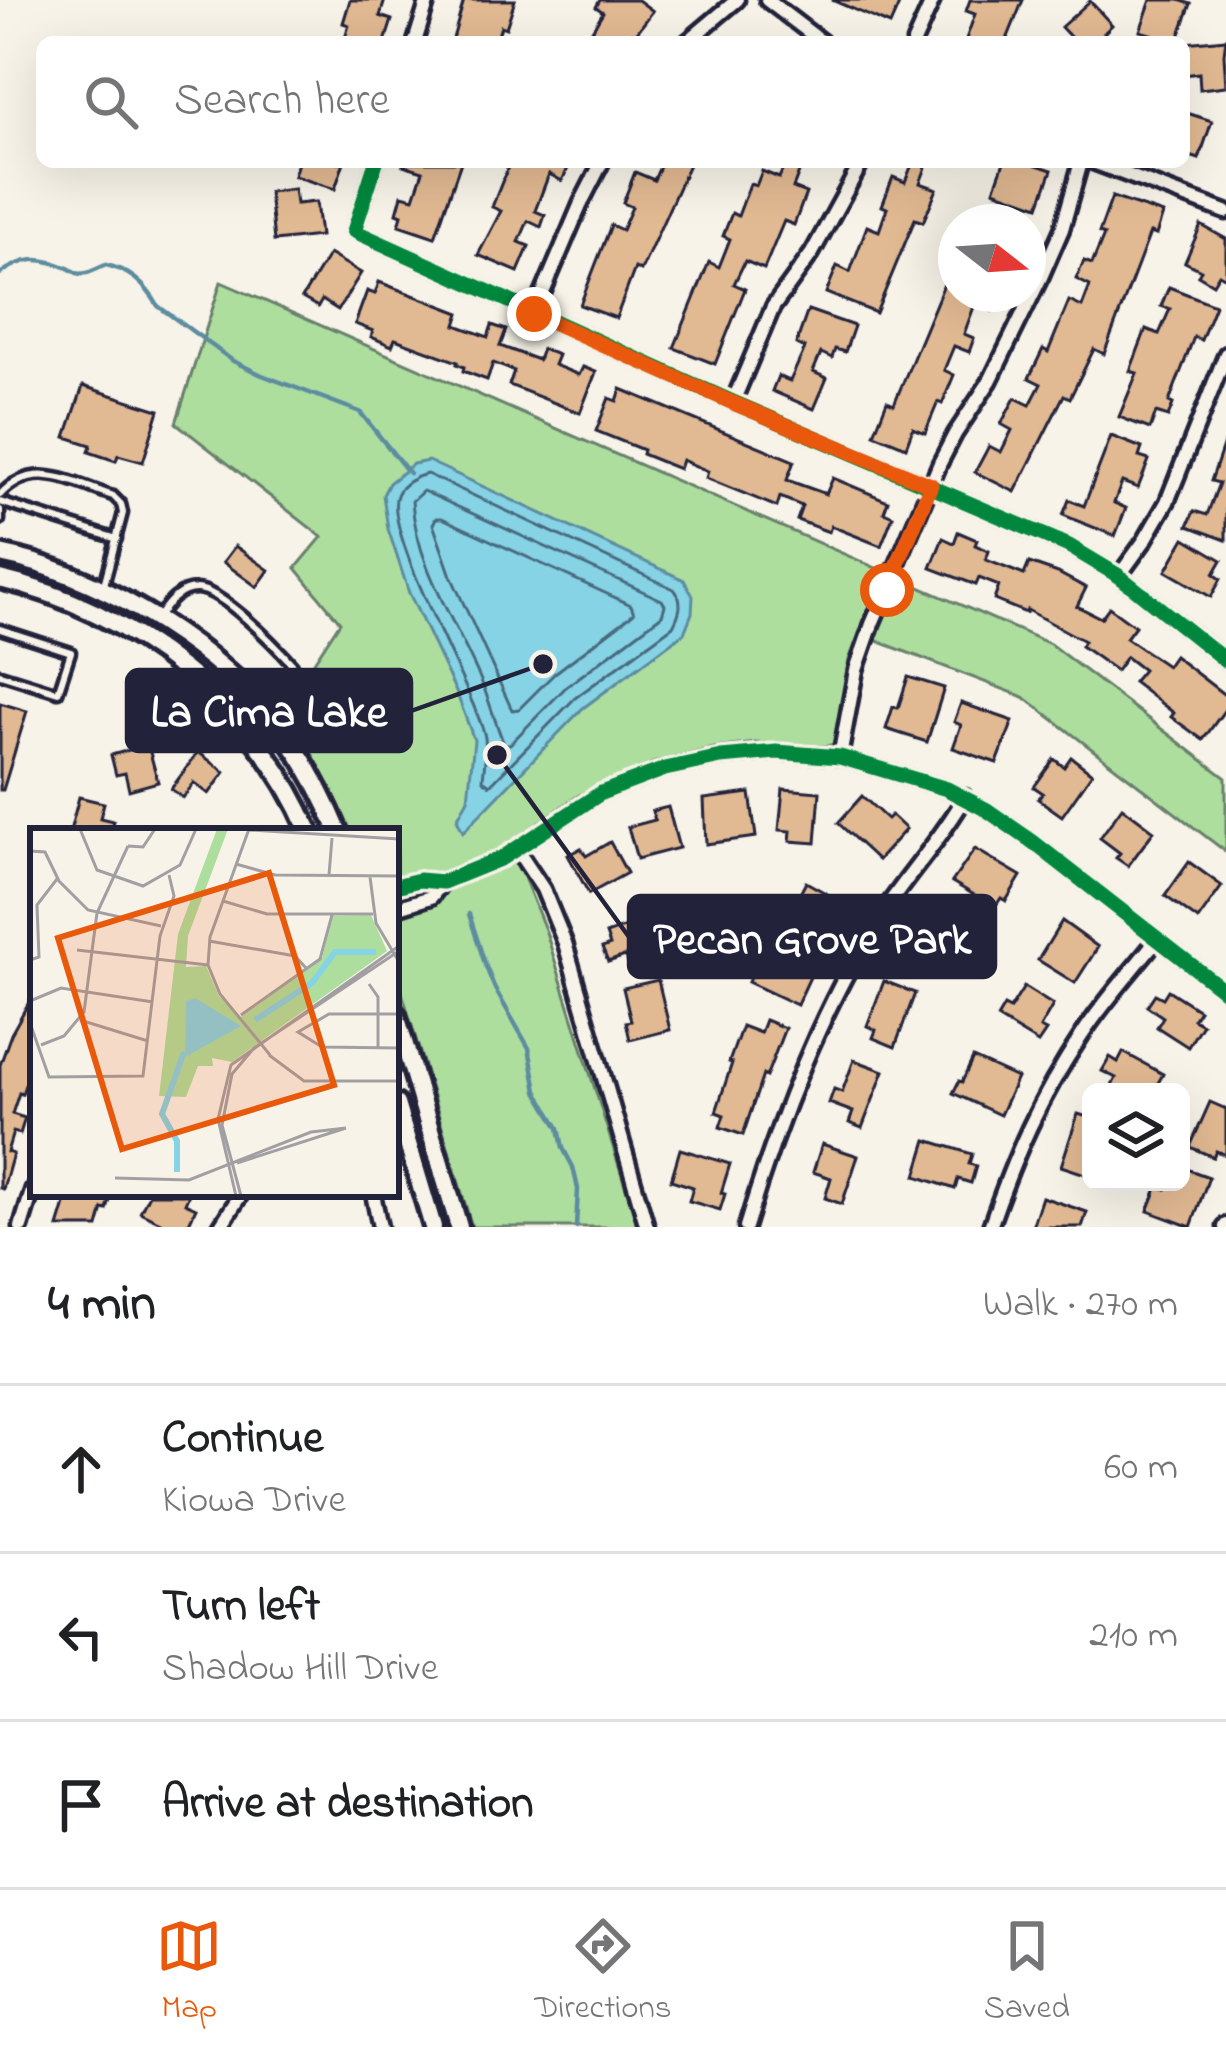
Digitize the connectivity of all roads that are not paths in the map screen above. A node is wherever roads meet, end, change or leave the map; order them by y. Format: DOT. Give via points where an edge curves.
graph roads {
  1 [pos="428,0"];
  2 [pos="737,0"];
  3 [pos="767,0"];
  4 [pos="933,0"];
  5 [pos="417,36"];
  6 [pos="694,36"];
  7 [pos="814,36"];
  8 [pos="917,36"];
  9 [pos="374,168"];
  10 [pos="599,168"];
  11 [pos="859,168"];
  12 [pos="1080,168"];
  13 [pos="1109,168"];
  14 [pos="1226,212"];
  15 [pos="534,314"];
  16 [pos="1226,354"];
  17 [pos="733,403"];
  18 [pos="931,485"];
  19 [pos="0,503"];
  20 [pos="0,520"];
  21 [pos="117,539"];
  22 [pos="0,554"];
  23 [pos="1119,576"];
  24 [pos="0,579"];
  25 [pos="102,590"];
  26 [pos="158,618"];
  27 [pos="0,629"];
  28 [pos="150,645"];
  29 [pos="1226,661"];
  30 [pos="0,674"];
  31 [pos="269,713"];
  32 [pos="248,734"];
  33 [pos="840,757"];
  34 [pos="965,797"];
  35 [pos="307,828"];
  36 [pos="336,828"];
  37 [pos="518,850"];
  38 [pos="442,883"];
  39 [pos="399,885"];
  40 [pos="399,907"];
  41 [pos="1156,940"];
  42 [pos="1226,992"];
  43 [pos="399,1025"];
  44 [pos="399,1114"];
  45 [pos="30,1197"];
  46 [pos="239,1197"];
  47 [pos="374,1197"];
  48 [pos="21,1227"];
  49 [pos="220,1227"];
  50 [pos="380,1227"];
  51 [pos="433,1227"];
  52 [pos="459,1227"];
  53 [pos="647,1227"];
  54 [pos="746,1227"];
  55 [pos="990,1227"];
  1 -- 5 [label="street"];
  2 -- 6 [label="street"];
  3 -- 7 [label="street"];
  4 -- 8 [label="street"];
  9 -- 15 [label="street" via="354,231"];
  10 -- 15 [label="street"];
  11 -- 17 [label="street" via="773,307"];
  12 -- 18 [label="street" via="1041,277"];
  13 -- 14 [label="street"];
  15 -- 17 [label="street"];
  16 -- 23 [label="street" via="1167,502"];
  17 -- 18 [label="street"];
  18 -- 23 [label="street"];
  18 -- 33 [label="street" via="856,670"];
  19 -- 20 [label="lane"];
  19 -- 21 [label="lane"];
  19 -- 21 [label="lane" via="11,484 49,476 113,496 123,513"];
  21 -- 25 [label="lane"];
  22 -- 25 [label="street"];
  23 -- 29 [label="street"];
  24 -- 28 [label="street" via="96,613"];
  25 -- 26 [label="street"];
  26 -- 28 [label="street"];
  26 -- 31 [label="street"];
  26 -- 31 [label="lane" via="172,598 200,589 260,631 292,664 287,695"];
  27 -- 30 [label="lane" via="71,652 58,692"];
  28 -- 32 [label="street"];
  31 -- 32 [label="street"];
  31 -- 36 [label="street"];
  32 -- 35 [label="street"];
  33 -- 34 [label="street"];
  33 -- 37 [label="street" via="777,752 664,769 601,793"];
  34 -- 41 [label="street"];
  34 -- 54 [label="street" via="884,912 821,1027"];
  37 -- 38 [label="street"];
  37 -- 53 [label="street" via="565,943"];
  38 -- 39 [label="street"];
  38 -- 40 [label="street" via="431,897"];
  41 -- 42 [label="street"];
  41 -- 55 [label="street" via="1044,1096"];
  43 -- 52 [label="street"];
  44 -- 51 [label="street"];
  45 -- 48 [label="street"];
  46 -- 49 [label="street"];
  47 -- 50 [label="street"];
}
